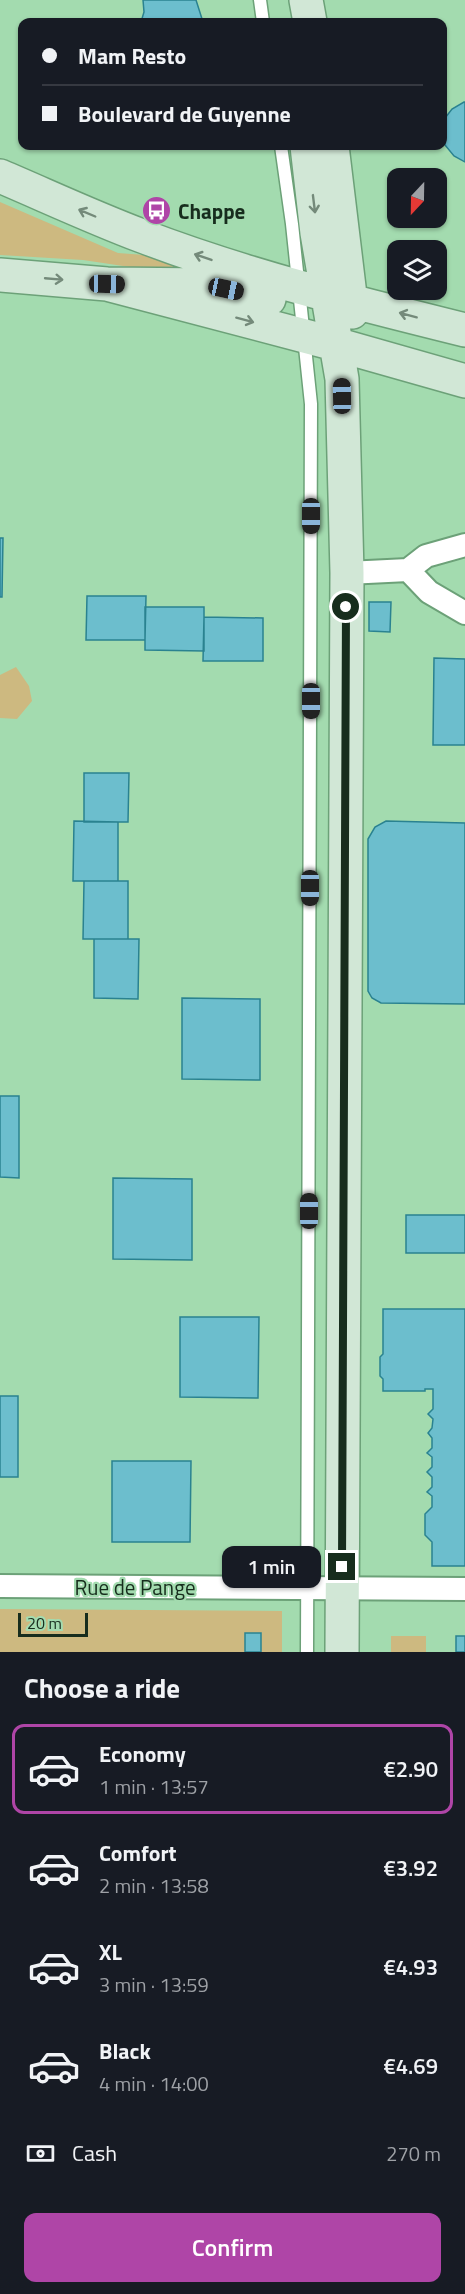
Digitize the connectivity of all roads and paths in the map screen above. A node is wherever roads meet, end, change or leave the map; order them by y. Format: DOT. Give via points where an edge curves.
graph roads {
  1 [pos="260,0"];
  2 [pos="291,0"];
  3 [pos="306,0"];
  4 [pos="262,18"];
  5 [pos="293,18"];
  6 [pos="309,18"];
  7 [pos="282,150"];
  8 [pos="308,150"];
  9 [pos="332,150"];
  10 [pos="0,176"];
  11 [pos="0,275"];
  12 [pos="329,318"];
  13 [pos="465,330"];
  14 [pos="465,358"];
  15 [pos="465,381"];
  16 [pos="465,545"];
  17 [pos="408,570"];
  18 [pos="347,573"];
  19 [pos="465,613"];
  20 [pos="0,1586"];
  21 [pos="307,1588"];
  22 [pos="342,1588"];
  23 [pos="465,1589"];
  24 [pos="307,1652"];
  25 [pos="342,1652"];
  1 -- 4 [label="lane"];
  2 -- 5 [label="main road"];
  3 -- 6 [label="main road"];
  7 -- 12 [label="lane"];
  8 -- 12 [label="main road, one-way"];
  9 -- 12 [label="main road"];
  12 -- 10 [label="main road, one-way" via="268,279 140,236"];
  11 -- 12 [label="main road, one-way" via="107,284"];
  13 -- 12 [label="main road, one-way"];
  12 -- 14 [label="main road" via="442,355"];
  12 -- 15 [label="main road"];
  12 -- 18 [label="main road" via="342,379"];
  12 -- 21 [label="lane" via="311,404"];
  16 -- 17 [label="street" via="426,556"];
  17 -- 18 [label="street"];
  17 -- 19 [label="street" via="429,592"];
  18 -- 22 [label="main road"];
  20 -- 21 [label="street, Rue de Pange"];
  21 -- 22 [label="street, Rue de Pange"];
  21 -- 24 [label="lane"];
  22 -- 23 [label="street, Rue de Pange"];
  22 -- 25 [label="main road"];
}
